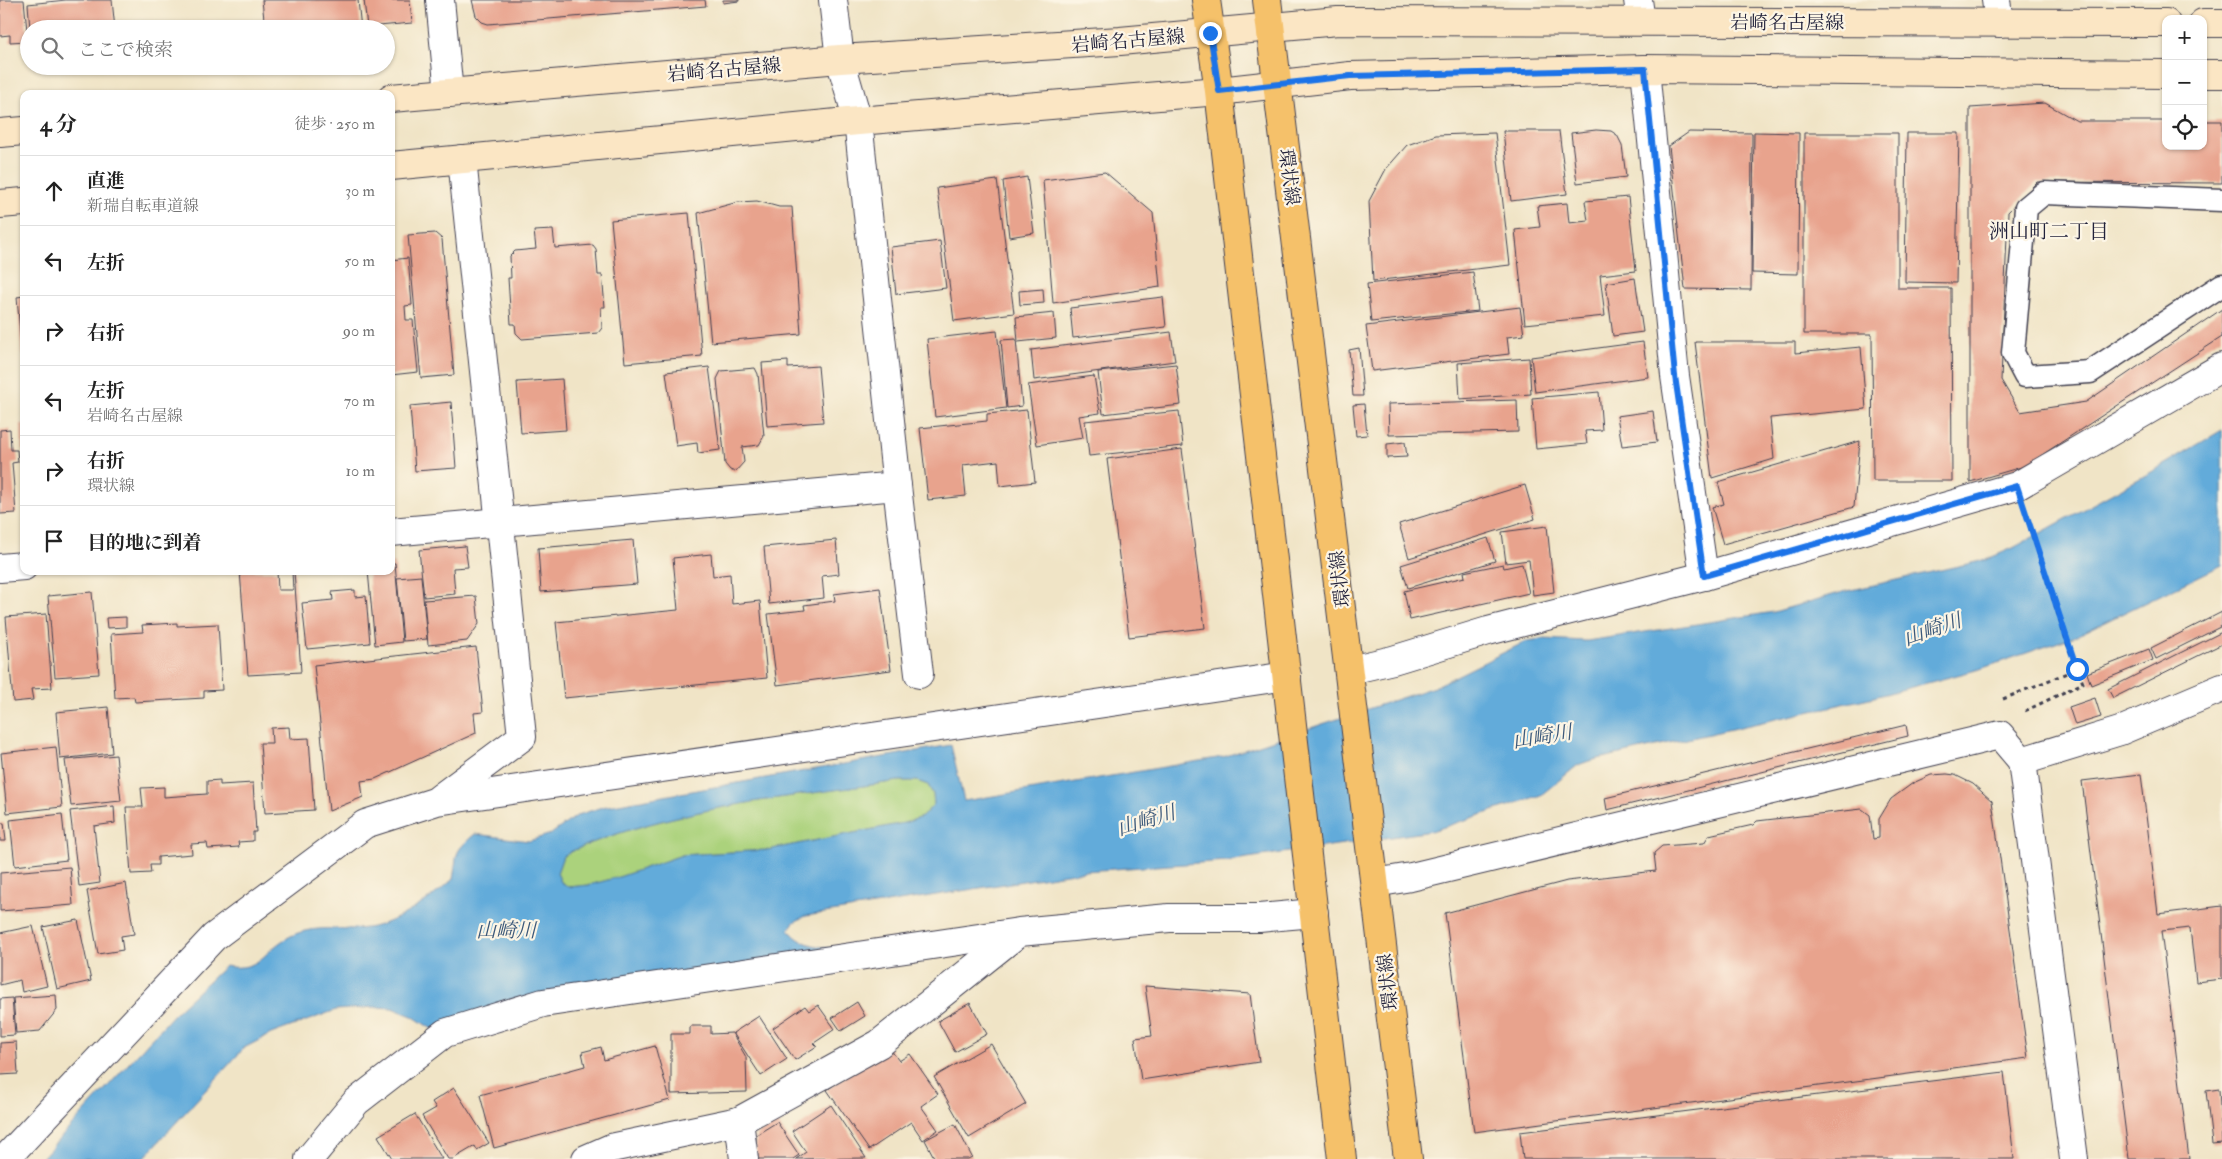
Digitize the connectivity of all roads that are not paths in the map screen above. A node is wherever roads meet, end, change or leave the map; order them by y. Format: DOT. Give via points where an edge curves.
graph roads {
  1 [pos="440,0"];
  2 [pos="833,0"];
  3 [pos="1206,0"];
  4 [pos="1267,0"];
  5 [pos="1640,11"];
  6 [pos="1997,11"];
  7 [pos="2162,23"];
  8 [pos="2207,23"];
  9 [pos="2222,23"];
  10 [pos="1271,27"];
  11 [pos="1210,33"];
  12 [pos="840,59"];
  13 [pos="1645,69"];
  14 [pos="2162,74"];
  15 [pos="2207,74"];
  16 [pos="2222,74"];
  17 [pos="1278,83"];
  18 [pos="1219,91"];
  19 [pos="449,93"];
  20 [pos="395,98"];
  21 [pos="858,121"];
  22 [pos="20,131"];
  23 [pos="0,133"];
  24 [pos="462,159"];
  25 [pos="395,166"];
  26 [pos="2222,200"];
  27 [pos="20,202"];
  28 [pos="0,204"];
  29 [pos="2222,285"];
  30 [pos="2222,368"];
  31 [pos="897,486"];
  32 [pos="499,522"];
  33 [pos="395,532"];
  34 [pos="20,566"];
  35 [pos="0,568"];
  36 [pos="1704,576"];
  37 [pos="919,674"];
  38 [pos="1351,680"];
  39 [pos="1288,684"];
  40 [pos="2222,688"];
  41 [pos="2022,761"];
  42 [pos="437,801"];
  43 [pos="1375,882"];
  44 [pos="1314,913"];
  45 [pos="1019,932"];
  46 [pos="739,1121"];
  47 [pos="5,1159"];
  48 [pos="309,1159"];
  49 [pos="586,1159"];
  50 [pos="744,1159"];
  51 [pos="1342,1159"];
  52 [pos="1408,1159"];
  53 [pos="2074,1159"];
  1 -- 19 [label="street"];
  2 -- 12 [label="street"];
  3 -- 11 [label="main road"];
  4 -- 10 [label="main road, 環状線"];
  5 -- 6 [label="main road, 岩崎名古屋線"];
  5 -- 10 [label="main road, 岩崎名古屋線" via="1338,21"];
  6 -- 7 [label="main road, 岩崎名古屋線"];
  8 -- 9 [label="main road"];
  10 -- 11 [label="main road, 岩崎名古屋線"];
  10 -- 17 [label="main road, 環状線"];
  11 -- 12 [label="main road, 岩崎名古屋線" via="1120,42"];
  11 -- 18 [label="main road"];
  12 -- 19 [label="main road, 岩崎名古屋線"];
  12 -- 21 [label="street"];
  13 -- 14 [label="main road"];
  13 -- 17 [label="main road" via="1350,76"];
  13 -- 36 [label="street" via="1675,376"];
  15 -- 16 [label="main road"];
  17 -- 18 [label="main road"];
  17 -- 38 [label="main road, 環状線"];
  18 -- 21 [label="main road"];
  18 -- 39 [label="main road"];
  19 -- 20 [label="main road, 岩崎名古屋線"];
  21 -- 24 [label="main road"];
  21 -- 31 [label="street"];
  22 -- 23 [label="main road"];
  24 -- 25 [label="main road"];
  24 -- 32 [label="street"];
  26 -- 29 [label="lane" via="2044,193 2026,208 2013,353 2025,376 2090,372"];
  27 -- 28 [label="main road"];
  30 -- 36 [label="street" via="2017,486"];
  31 -- 32 [label="street"];
  31 -- 37 [label="street"];
  32 -- 33 [label="street"];
  32 -- 42 [label="street" via="522,737"];
  34 -- 35 [label="street"];
  36 -- 38 [label="street" via="1488,632 1393,660"];
  38 -- 43 [label="main road, 環状線"];
  39 -- 42 [label="street"];
  39 -- 44 [label="main road"];
  40 -- 41 [label="street" via="2120,731"];
  41 -- 43 [label="street" via="2000,735 1411,877"];
  41 -- 53 [label="street"];
  42 -- 47 [label="street" via="365,824 214,937"];
  43 -- 52 [label="main road, 環状線"];
  44 -- 45 [label="street" via="1259,918 1169,918"];
  44 -- 51 [label="main road"];
  45 -- 46 [label="street" via="879,1044"];
  45 -- 48 [label="street" via="542,1003 445,1033 356,1102"];
  46 -- 49 [label="street" via="612,1148"];
  46 -- 50 [label="street"];
}
